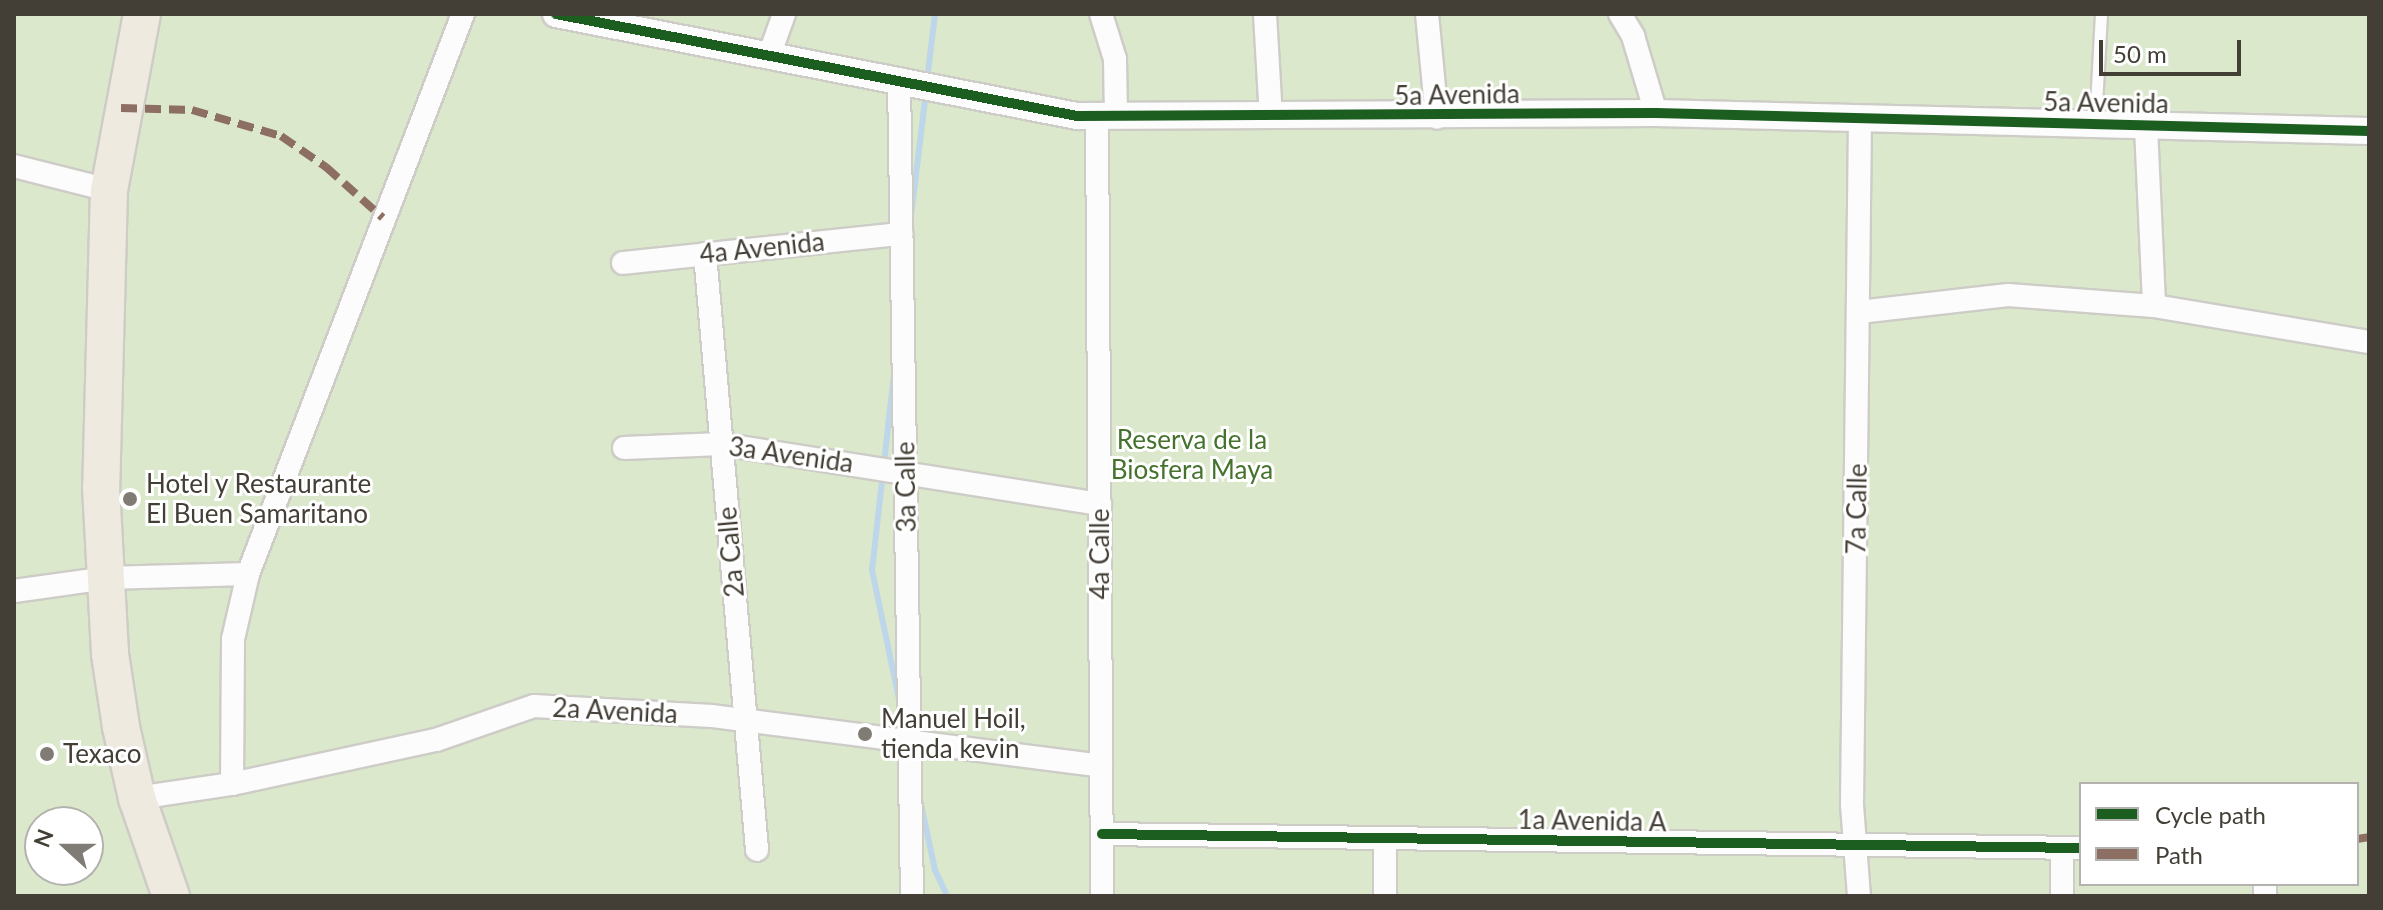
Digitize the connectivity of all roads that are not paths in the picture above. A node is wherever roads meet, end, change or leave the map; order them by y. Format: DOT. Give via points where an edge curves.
graph roads {
  1 [pos="142,14"];
  2 [pos="463,14"];
  3 [pos="556,14"];
  4 [pos="784,14"];
  5 [pos="1101,14"];
  6 [pos="1265,14"];
  7 [pos="1427,14"];
  8 [pos="1620,14"];
  9 [pos="2101,14"];
  10 [pos="769,56"];
  11 [pos="899,79"];
  12 [pos="1656,113"];
  13 [pos="1106,116"];
  14 [pos="1271,117"];
  15 [pos="1437,118"];
  16 [pos="1860,122"];
  17 [pos="2095,125"];
  18 [pos="2146,127"];
  19 [pos="2369,131"];
  20 [pos="14,166"];
  21 [pos="109,190"];
  22 [pos="901,234"];
  23 [pos="705,254"];
  24 [pos="623,263"];
  25 [pos="2154,306"];
  26 [pos="1859,312"];
  27 [pos="2369,342"];
  28 [pos="721,444"];
  29 [pos="624,448"];
  30 [pos="906,471"];
  31 [pos="1100,504"];
  32 [pos="248,574"];
  33 [pos="106,578"];
  34 [pos="14,591"];
  35 [pos="746,720"];
  36 [pos="910,740"];
  37 [pos="1101,766"];
  38 [pos="232,784"];
  39 [pos="137,798"];
  40 [pos="1102,834"];
  41 [pos="1385,841"];
  42 [pos="1858,846"];
  43 [pos="2071,848"];
  44 [pos="757,850"];
  45 [pos="171,896"];
  46 [pos="912,896"];
  47 [pos="1102,896"];
  48 [pos="1385,896"];
  49 [pos="1859,896"];
  50 [pos="2062,896"];
  1 -- 21 [label="highway"];
  2 -- 32 [label="street"];
  3 -- 10 [label="street, 5a Avenida"];
  4 -- 10 [label="street"];
  5 -- 13 [label="street, 4a Calle" via="1115,59"];
  6 -- 14 [label="street"];
  7 -- 15 [label="street"];
  8 -- 12 [label="street" via="1633,36"];
  9 -- 17 [label="lane"];
  10 -- 11 [label="street, 5a Avenida"];
  11 -- 13 [label="street, 5a Avenida"];
  11 -- 22 [label="street, 3a Calle"];
  12 -- 15 [label="street, 5a Avenida"];
  12 -- 16 [label="street, 5a Avenida"];
  13 -- 14 [label="street, 5a Avenida"];
  13 -- 31 [label="street, 4a Calle"];
  14 -- 15 [label="street, 5a Avenida"];
  16 -- 17 [label="street, 5a Avenida"];
  16 -- 26 [label="street, 7a Calle"];
  17 -- 18 [label="street, 5a Avenida"];
  18 -- 19 [label="street, 5a Avenida"];
  18 -- 25 [label="street"];
  20 -- 21 [label="street"];
  21 -- 33 [label="highway" via="101,487"];
  22 -- 23 [label="street, 4a Avenida"];
  22 -- 30 [label="street, 3a Calle"];
  23 -- 24 [label="street, 4a Avenida"];
  23 -- 28 [label="street, 2a Calle"];
  25 -- 26 [label="street" via="2008,295"];
  25 -- 27 [label="street"];
  26 -- 42 [label="street, 7a Calle" via="1852,804"];
  28 -- 29 [label="street, 3a Avenida"];
  28 -- 30 [label="street, 3a Avenida"];
  28 -- 35 [label="street, 2a Calle"];
  30 -- 31 [label="street, 3a Avenida"];
  30 -- 36 [label="street, 3a Calle"];
  31 -- 37 [label="street, 4a Calle"];
  32 -- 33 [label="street"];
  32 -- 38 [label="street" via="233,639"];
  33 -- 34 [label="street"];
  33 -- 39 [label="highway" via="110,654"];
  35 -- 36 [label="street, 2a Avenida"];
  35 -- 38 [label="street, 2a Avenida" via="534,706 436,740"];
  35 -- 44 [label="street, 2a Calle"];
  36 -- 37 [label="street, 2a Avenida"];
  36 -- 46 [label="street, 3a Calle"];
  37 -- 40 [label="street, 4a Calle"];
  38 -- 39 [label="street, 2a Avenida"];
  39 -- 45 [label="highway"];
  40 -- 41 [label="street, 1a Avenida A"];
  40 -- 47 [label="street, 4a Calle"];
  41 -- 42 [label="street, 1a Avenida A"];
  41 -- 48 [label="street"];
  42 -- 43 [label="street, 1a Avenida A"];
  42 -- 49 [label="street, 7a Calle"];
  43 -- 50 [label="street"];
}
